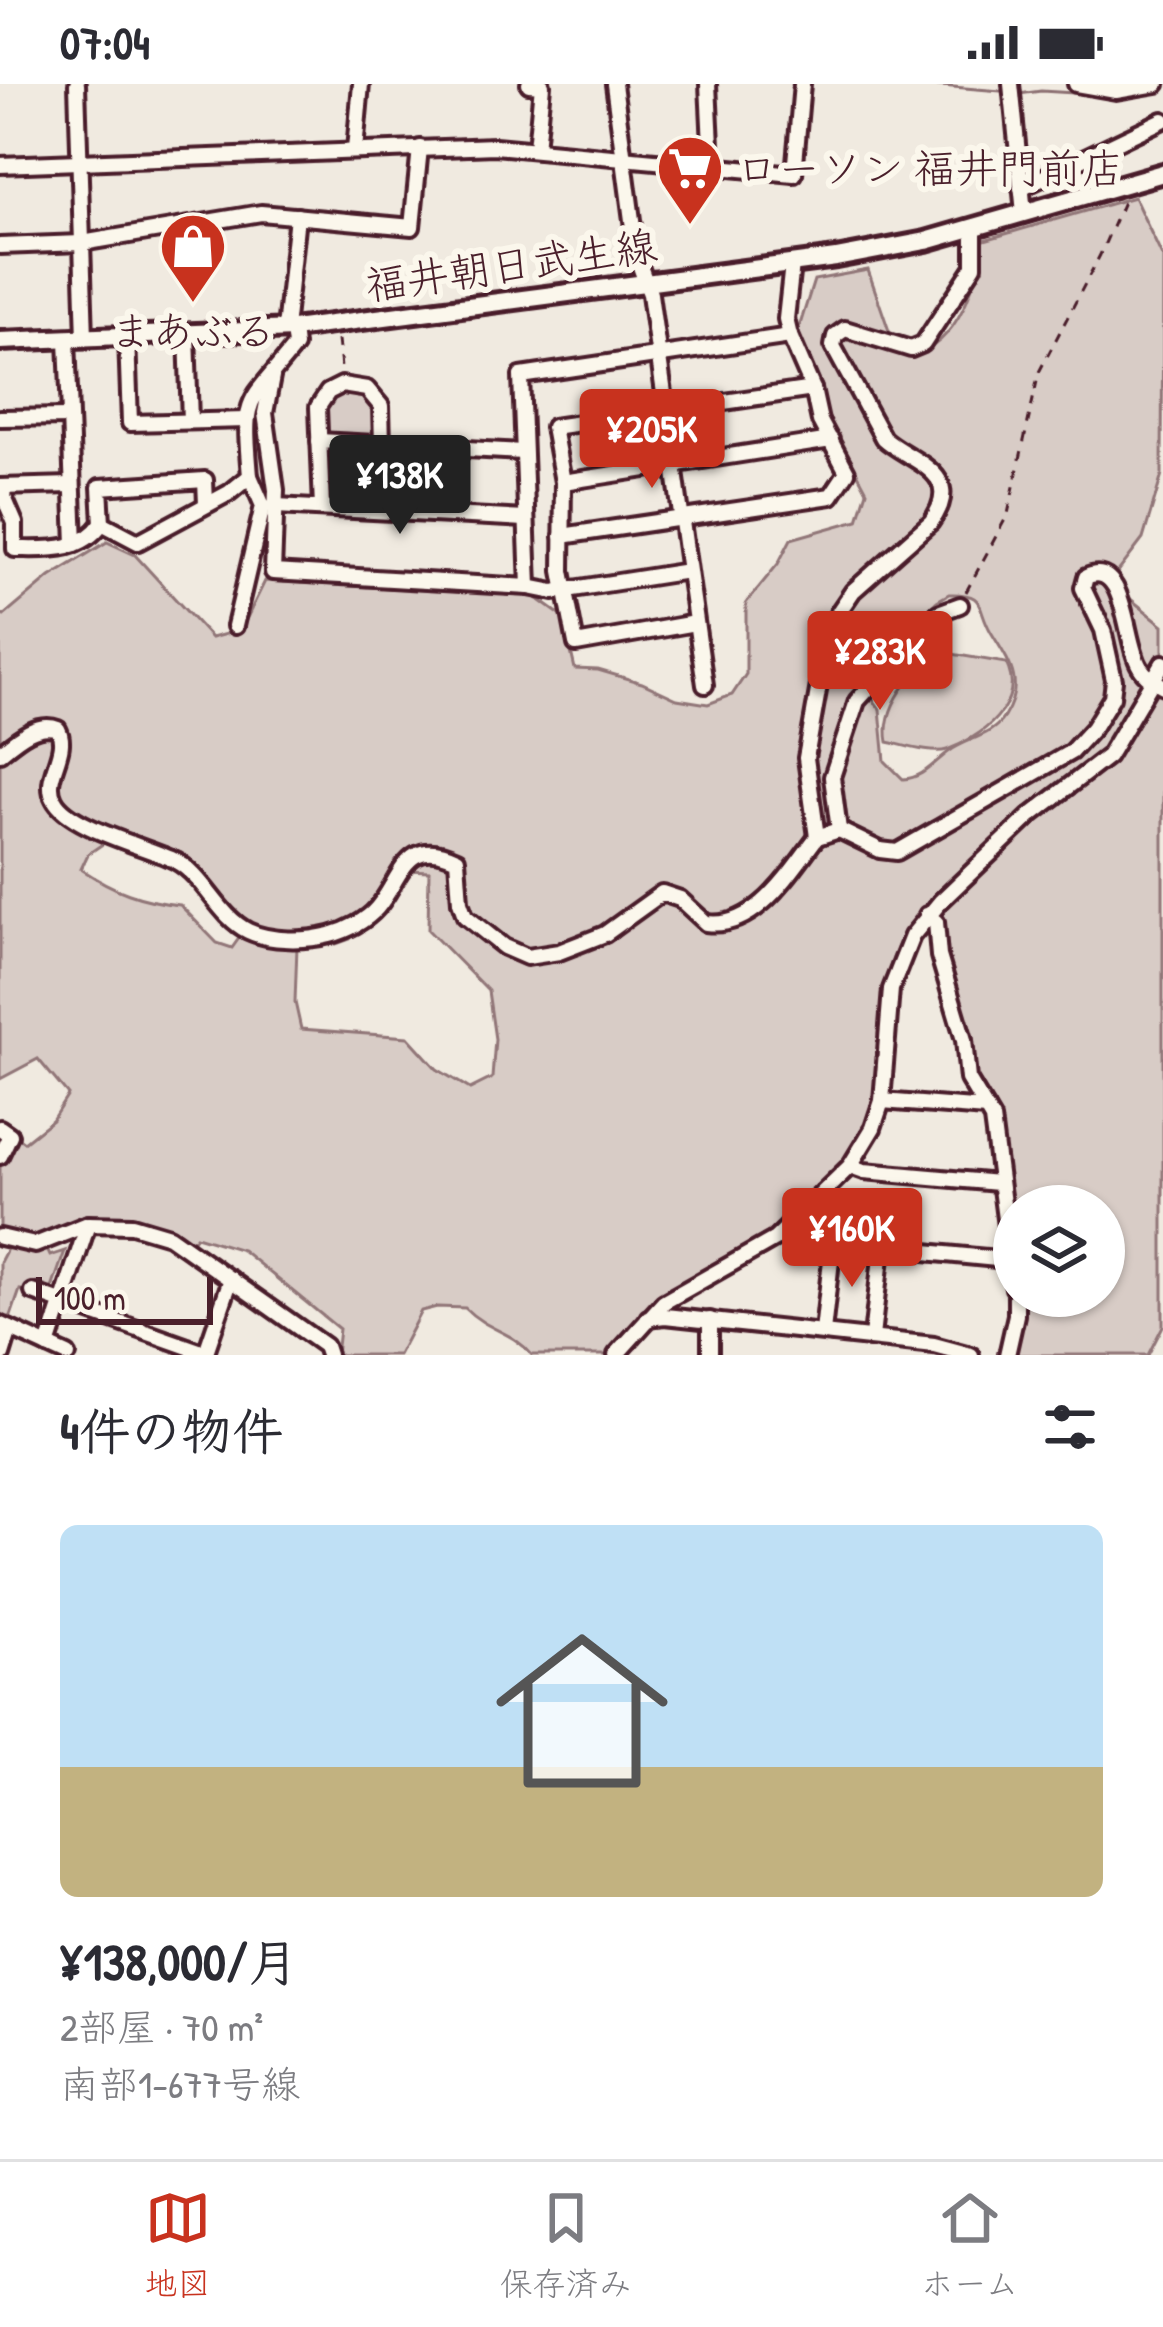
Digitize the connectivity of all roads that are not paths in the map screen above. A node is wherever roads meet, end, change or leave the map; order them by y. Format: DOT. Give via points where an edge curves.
graph roads {
  1 [pos="77,84"];
  2 [pos="361,84"];
  3 [pos="530,84"];
  4 [pos="614,84"];
  5 [pos="708,84"];
  6 [pos="802,84"];
  7 [pos="1012,84"];
  8 [pos="1076,84"];
  9 [pos="1157,84"];
  10 [pos="1163,120"];
  11 [pos="421,148"];
  12 [pos="536,149"];
  13 [pos="355,150"];
  14 [pos="626,158"];
  15 [pos="80,161"];
  16 [pos="0,164"];
  17 [pos="712,166"];
  18 [pos="1163,173"];
  19 [pos="1021,188"];
  20 [pos="1024,213"];
  21 [pos="297,216"];
  22 [pos="974,228"];
  23 [pos="82,243"];
  24 [pos="0,246"];
  25 [pos="792,264"];
  26 [pos="644,282"];
  27 [pos="289,329"];
  28 [pos="187,334"];
  29 [pos="790,336"];
  30 [pos="127,337"];
  31 [pos="76,339"];
  32 [pos="0,341"];
  33 [pos="658,356"];
  34 [pos="340,368"];
  35 [pos="272,377"];
  36 [pos="342,385"];
  37 [pos="813,389"];
  38 [pos="666,410"];
  39 [pos="69,417"];
  40 [pos="0,418"];
  41 [pos="245,420"];
  42 [pos="190,421"];
  43 [pos="831,440"];
  44 [pos="319,441"];
  45 [pos="382,444"];
  46 [pos="524,452"];
  47 [pos="673,465"];
  48 [pos="250,476"];
  49 [pos="563,482"];
  50 [pos="72,485"];
  51 [pos="0,487"];
  52 [pos="206,504"];
  53 [pos="276,506"];
  54 [pos="322,508"];
  55 [pos="680,518"];
  56 [pos="526,519"];
  57 [pos="101,523"];
  58 [pos="562,536"];
  59 [pos="75,544"];
  60 [pos="688,571"];
  61 [pos="529,587"];
  62 [pos="566,590"];
  63 [pos="960,605"];
  64 [pos="695,623"];
  65 [pos="235,626"];
  66 [pos="1163,663"];
  67 [pos="1157,683"];
  68 [pos="704,686"];
  69 [pos="0,753"];
  70 [pos="839,830"];
  71 [pos="817,837"];
  72 [pos="927,915"];
  73 [pos="882,1101"];
  74 [pos="986,1108"];
  75 [pos="0,1128"];
  76 [pos="0,1156"];
  77 [pos="850,1166"];
  78 [pos="998,1183"];
  79 [pos="88,1224"];
  80 [pos="786,1230"];
  81 [pos="1,1239"];
  82 [pos="882,1247"];
  83 [pos="832,1251"];
  84 [pos="993,1259"];
  85 [pos="231,1280"];
  86 [pos="33,1292"];
  87 [pos="63,1301"];
  88 [pos="1016,1317"];
  89 [pos="648,1318"];
  90 [pos="710,1320"];
  91 [pos="6,1329"];
  92 [pos="823,1332"];
  93 [pos="872,1337"];
  94 [pos="48,1346"];
  95 [pos="325,1352"];
  96 [pos="205,1354"];
  97 [pos="2,1355"];
  98 [pos="68,1355"];
  99 [pos="616,1355"];
  100 [pos="710,1355"];
  101 [pos="971,1355"];
  102 [pos="1006,1355"];
  1 -- 15 [label="street"];
  2 -- 13 [label="street"];
  3 -- 12 [label="street" via="542,85"];
  4 -- 14 [label="street"];
  5 -- 17 [label="street"];
  6 -- 17 [label="street" via="794,174"];
  7 -- 19 [label="street"];
  8 -- 9 [label="street" via="1116,91"];
  10 -- 19 [label="street"];
  11 -- 12 [label="street"];
  11 -- 13 [label="street"];
  11 -- 21 [label="street" via="412,226"];
  12 -- 14 [label="street"];
  13 -- 15 [label="street"];
  14 -- 17 [label="street"];
  14 -- 26 [label="street"];
  15 -- 16 [label="street"];
  15 -- 23 [label="street"];
  18 -- 20 [label="main road, 福井朝日武生線"];
  19 -- 20 [label="street"];
  20 -- 22 [label="main road, 福井朝日武生線"];
  21 -- 23 [label="street" via="261,213"];
  21 -- 27 [label="street"];
  22 -- 25 [label="main road, 福井朝日武生線"];
  22 -- 71 [label="street" via="974,266 923,344 911,349 845,329 832,346 883,438 925,462 942,494 931,522 838,613 806,758"];
  23 -- 24 [label="street"];
  23 -- 31 [label="street"];
  25 -- 26 [label="main road, 福井朝日武生線"];
  25 -- 29 [label="street"];
  26 -- 27 [label="main road, 福井朝日武生線"];
  26 -- 33 [label="street"];
  27 -- 28 [label="main road, 福井朝日武生線"];
  27 -- 35 [label="street" via="295,346"];
  28 -- 30 [label="main road, 福井朝日武生線"];
  28 -- 42 [label="street"];
  29 -- 33 [label="street"];
  29 -- 37 [label="street"];
  30 -- 31 [label="main road, 福井朝日武生線"];
  30 -- 42 [label="street" via="130,423"];
  31 -- 32 [label="main road, 福井朝日武生線"];
  31 -- 39 [label="street"];
  33 -- 38 [label="street"];
  33 -- 46 [label="street" via="521,376"];
  34 -- 36 [label="street"];
  35 -- 41 [label="street" via="260,382"];
  35 -- 53 [label="street" via="265,430"];
  36 -- 44 [label="street" via="322,399"];
  36 -- 45 [label="street" via="375,396"];
  37 -- 38 [label="street"];
  37 -- 43 [label="street"];
  38 -- 47 [label="street"];
  38 -- 49 [label="street" via="553,428"];
  39 -- 40 [label="street"];
  39 -- 50 [label="street"];
  41 -- 42 [label="street"];
  41 -- 48 [label="street"];
  43 -- 47 [label="street"];
  43 -- 55 [label="street" via="847,472 831,496"];
  44 -- 45 [label="street"];
  44 -- 54 [label="street"];
  45 -- 46 [label="street"];
  46 -- 56 [label="street"];
  47 -- 49 [label="street"];
  47 -- 55 [label="street"];
  48 -- 52 [label="street"];
  48 -- 65 [label="street" via="263,506"];
  49 -- 58 [label="street"];
  50 -- 51 [label="street"];
  50 -- 59 [label="street"];
  51 -- 59 [label="street" via="15,549"];
  52 -- 57 [label="street" via="138,542"];
  52 -- 57 [label="street" via="205,480 100,487"];
  53 -- 54 [label="street"];
  53 -- 61 [label="street" via="273,572"];
  54 -- 56 [label="street"];
  55 -- 58 [label="street"];
  55 -- 60 [label="street"];
  56 -- 61 [label="street"];
  57 -- 59 [label="street"];
  58 -- 62 [label="street"];
  60 -- 62 [label="street"];
  60 -- 64 [label="street"];
  61 -- 62 [label="street"];
  62 -- 64 [label="street" via="576,644"];
  63 -- 70 [label="street" via="938,613 857,701 832,777"];
  64 -- 68 [label="street"];
  66 -- 67 [label="street"];
  67 -- 70 [label="street" via="1131,649 1115,584 1106,574 1086,577 1082,588 1114,680 1112,697 1082,742 897,852"];
  67 -- 72 [label="street" via="1108,756 1030,816"];
  69 -- 71 [label="street" via="31,731 58,729 62,751 52,782 65,810 180,863 245,930 283,938 347,930 376,909 414,855 444,852 457,859 465,916 527,956 605,934 662,893 680,898 706,923 728,924 755,910"];
  70 -- 71 [label="street"];
  72 -- 73 [label="street" via="891,989"];
  72 -- 74 [label="street" via="936,922 968,1079"];
  73 -- 74 [label="street"];
  73 -- 77 [label="street"];
  74 -- 78 [label="street"];
  75 -- 76 [label="street" via="10,1135"];
  77 -- 78 [label="street"];
  77 -- 80 [label="street"];
  79 -- 81 [label="street" via="35,1245"];
  79 -- 85 [label="street" via="169,1236"];
  79 -- 87 [label="street"];
  80 -- 82 [label="street" via="792,1238"];
  80 -- 89 [label="street" via="678,1291"];
  82 -- 84 [label="street"];
  82 -- 93 [label="street"];
  83 -- 92 [label="street"];
  85 -- 95 [label="street"];
  85 -- 96 [label="street"];
  86 -- 87 [label="street"];
  87 -- 94 [label="street"];
  87 -- 96 [label="street"];
  88 -- 102 [label="street"];
  89 -- 90 [label="street"];
  89 -- 99 [label="street"];
  90 -- 92 [label="street"];
  90 -- 100 [label="street"];
  91 -- 94 [label="street"];
  91 -- 97 [label="street"];
  92 -- 93 [label="street"];
  93 -- 101 [label="street"];
  94 -- 98 [label="street"];
}
